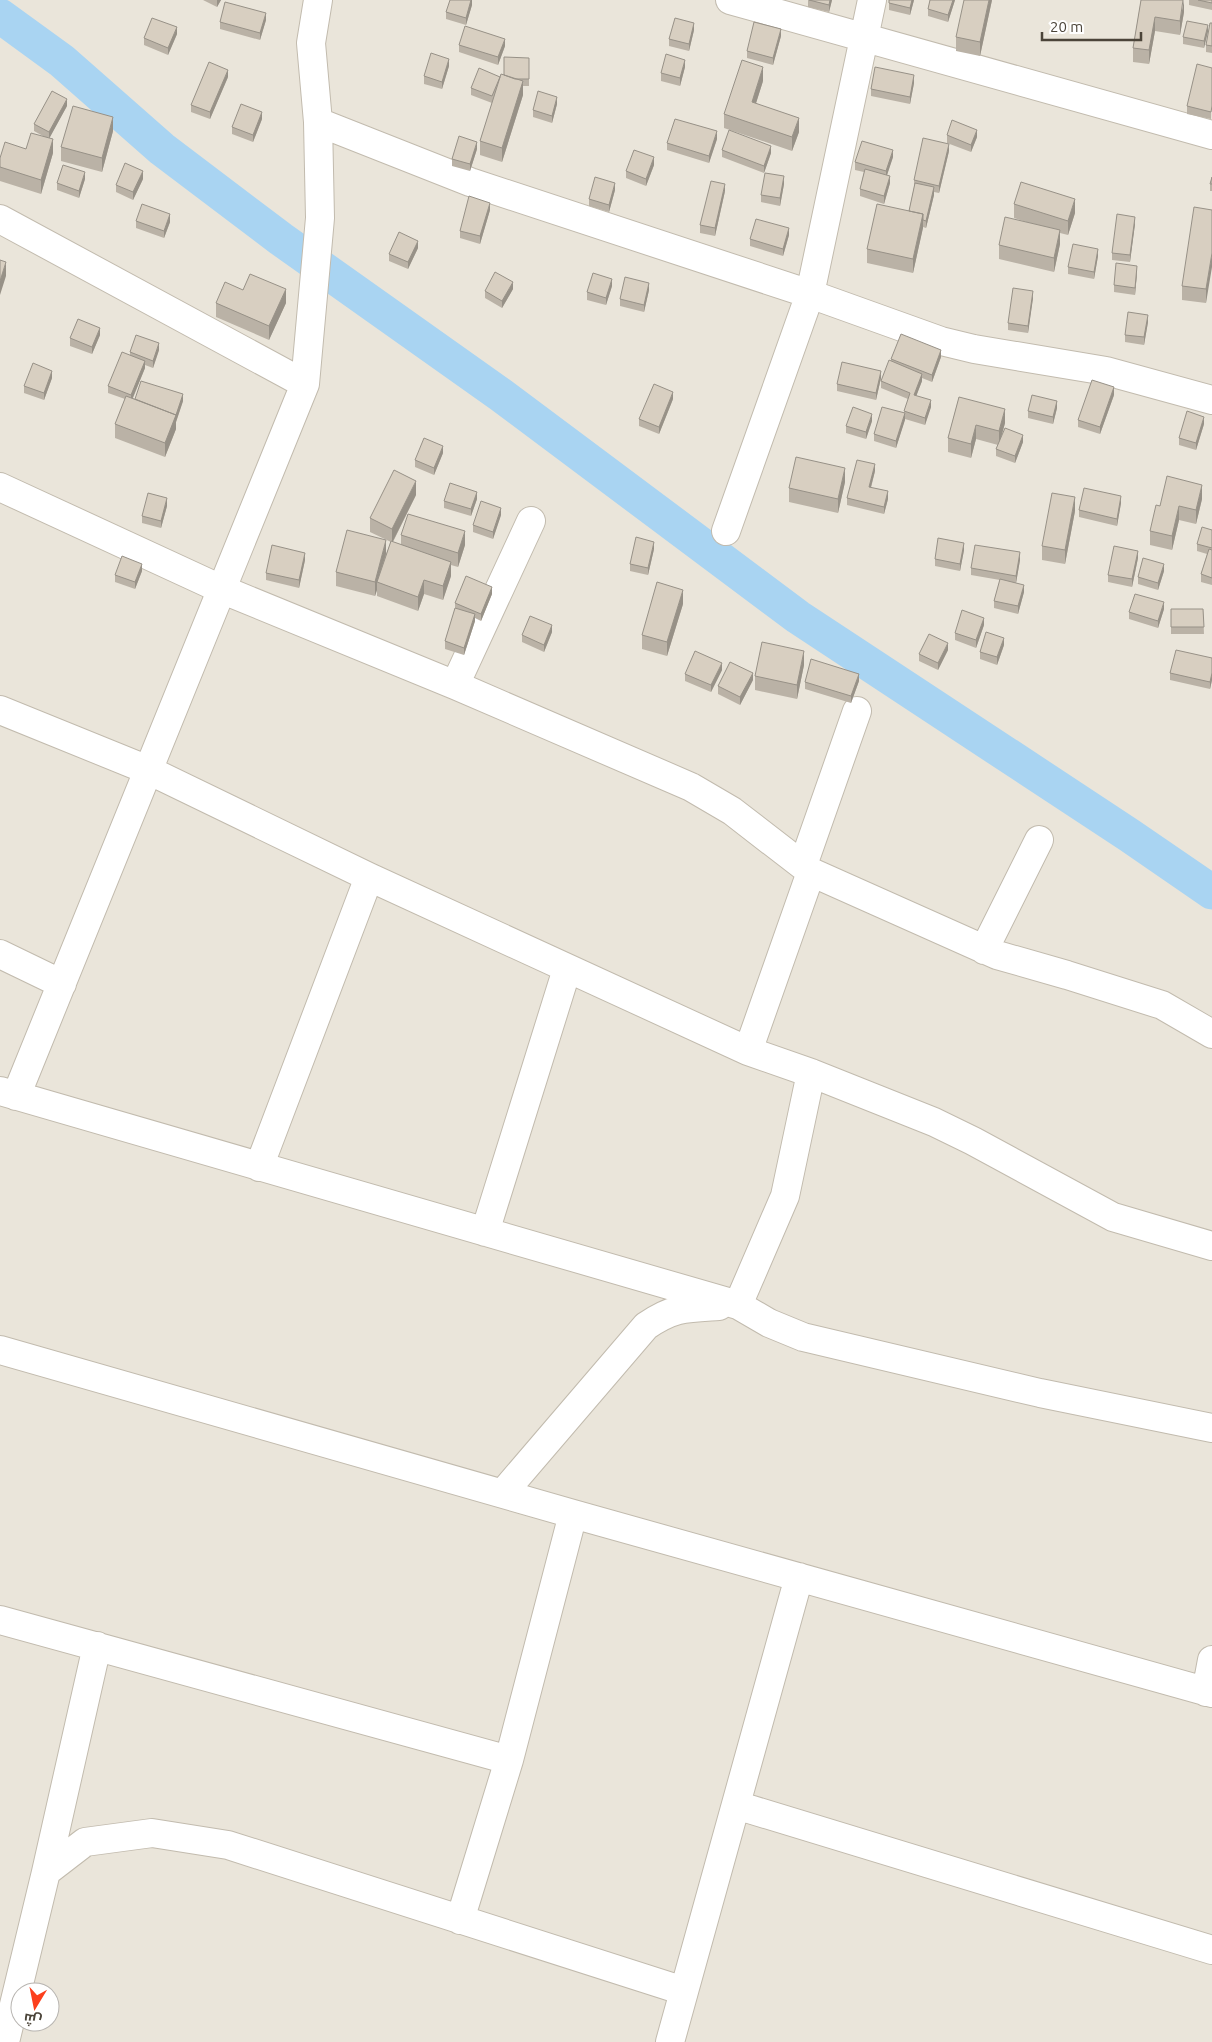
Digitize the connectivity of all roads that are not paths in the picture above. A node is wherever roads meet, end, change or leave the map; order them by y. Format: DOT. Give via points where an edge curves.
graph roads {
  1 [pos="318,0"];
  2 [pos="730,0"];
  3 [pos="872,0"];
  4 [pos="863,37"];
  5 [pos="318,122"];
  6 [pos="1212,135"];
  7 [pos="0,220"];
  8 [pos="810,294"];
  9 [pos="305,384"];
  10 [pos="1212,400"];
  11 [pos="0,487"];
  12 [pos="532,521"];
  13 [pos="726,530"];
  14 [pos="221,589"];
  15 [pos="455,685"];
  16 [pos="0,710"];
  17 [pos="856,711"];
  18 [pos="148,770"];
  19 [pos="1039,840"];
  20 [pos="807,869"];
  21 [pos="369,876"];
  22 [pos="984,950"];
  23 [pos="0,954"];
  24 [pos="567,969"];
  25 [pos="62,984"];
  26 [pos="1212,1034"];
  27 [pos="748,1052"];
  28 [pos="811,1073"];
  29 [pos="8,1093"];
  30 [pos="259,1167"];
  31 [pos="485,1232"];
  32 [pos="1212,1246"];
  33 [pos="738,1305"];
  34 [pos="0,1350"];
  35 [pos="1212,1428"];
  36 [pos="503,1493"];
  37 [pos="573,1514"];
  38 [pos="799,1577"];
  39 [pos="0,1620"];
  40 [pos="97,1646"];
  41 [pos="1212,1660"];
  42 [pos="1209,1693"];
  43 [pos="509,1760"];
  44 [pos="736,1805"];
  45 [pos="46,1872"];
  46 [pos="460,1920"];
  47 [pos="1212,1950"];
  48 [pos="684,1991"];
  49 [pos="5,2042"];
  50 [pos="670,2042"];
  1 -- 5 [label="street" via="311,43"];
  2 -- 4 [label="street"];
  3 -- 4 [label="street"];
  4 -- 6 [label="street"];
  4 -- 8 [label="street"];
  5 -- 8 [label="street" via="470,182"];
  5 -- 9 [label="street" via="320,218"];
  7 -- 9 [label="street"];
  8 -- 10 [label="street" via="974,350 1106,370"];
  8 -- 13 [label="street"];
  9 -- 14 [label="street"];
  11 -- 14 [label="street"];
  12 -- 15 [label="street"];
  14 -- 15 [label="street"];
  14 -- 18 [label="street"];
  15 -- 20 [label="street" via="691,787 732,811"];
  16 -- 18 [label="street"];
  17 -- 20 [label="street"];
  18 -- 21 [label="street"];
  18 -- 25 [label="street"];
  19 -- 22 [label="street"];
  20 -- 22 [label="street"];
  20 -- 27 [label="street"];
  21 -- 24 [label="street"];
  21 -- 30 [label="street"];
  22 -- 26 [label="street" via="1162,1005"];
  23 -- 25 [label="street"];
  24 -- 27 [label="street"];
  24 -- 31 [label="street"];
  25 -- 29 [label="street"];
  27 -- 28 [label="street"];
  28 -- 32 [label="street" via="957,1133 1113,1217"];
  28 -- 33 [label="street" via="785,1196"];
  29 -- 30 [label="street"];
  30 -- 31 [label="street"];
  31 -- 33 [label="street"];
  33 -- 35 [label="street" via="803,1337 1040,1393"];
  33 -- 36 [label="street" via="686,1308 665,1314 646,1326"];
  34 -- 36 [label="street"];
  36 -- 37 [label="street"];
  37 -- 38 [label="street"];
  37 -- 43 [label="street"];
  38 -- 42 [label="street"];
  38 -- 44 [label="street"];
  39 -- 40 [label="street"];
  40 -- 43 [label="street"];
  40 -- 45 [label="street"];
  41 -- 42 [label="street"];
  43 -- 46 [label="street"];
  44 -- 47 [label="street"];
  44 -- 48 [label="street"];
  45 -- 46 [label="street" via="85,1842 152,1833 228,1845"];
  45 -- 49 [label="street"];
  46 -- 48 [label="street"];
  48 -- 50 [label="street"];
}
